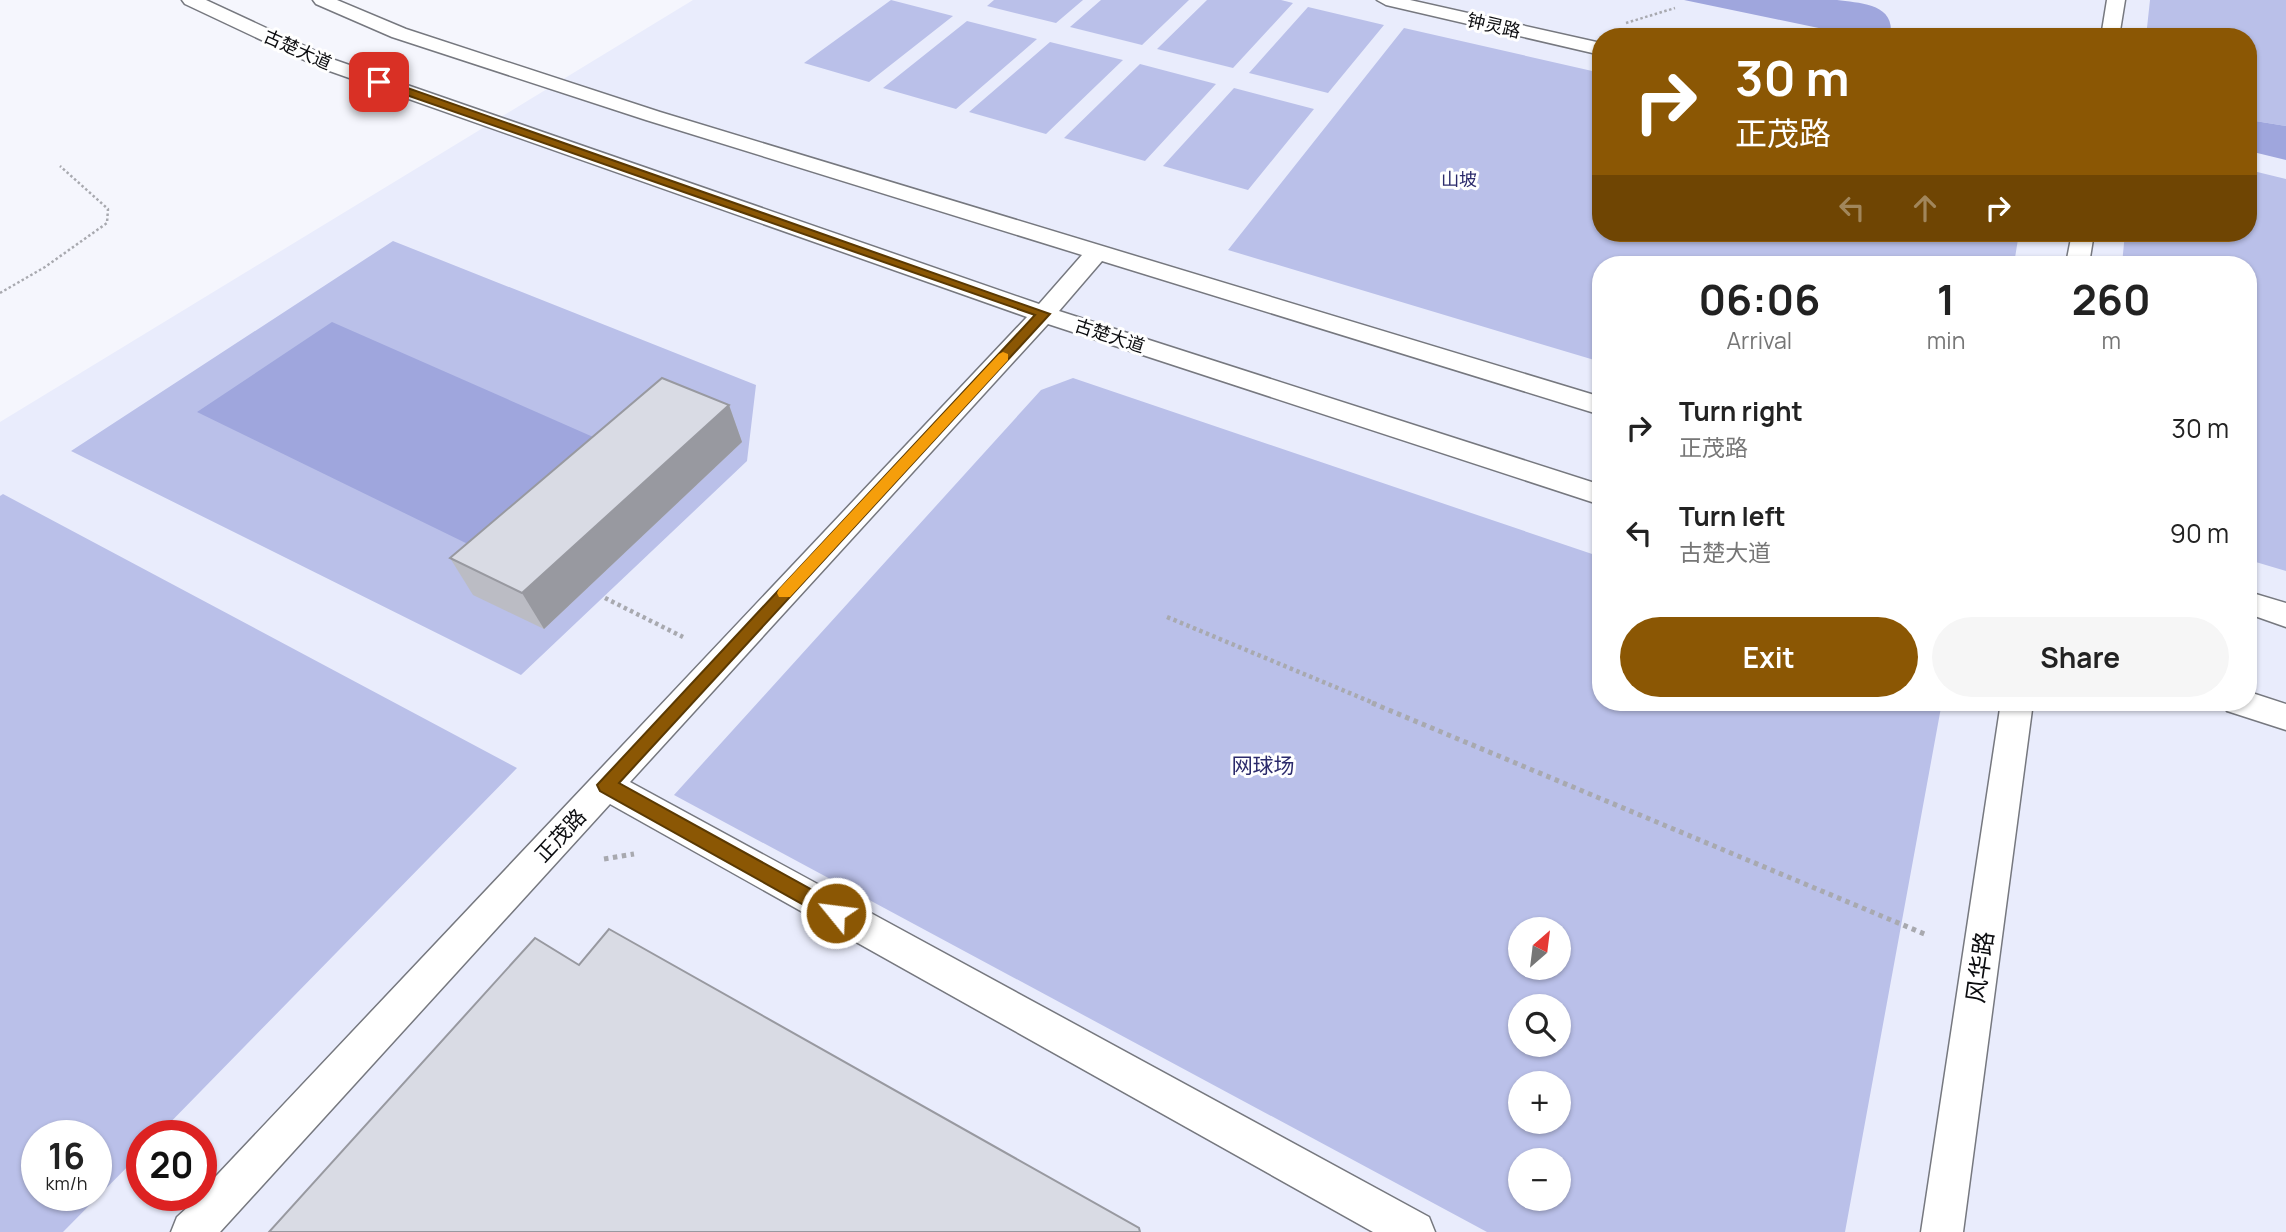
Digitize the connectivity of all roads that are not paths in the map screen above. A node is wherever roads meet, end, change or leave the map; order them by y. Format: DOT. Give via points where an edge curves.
graph roads {
  1 [pos="191,0"];
  2 [pos="322,0"];
  3 [pos="1386,0"];
  4 [pos="2116,0"];
  5 [pos="2111,28"];
  6 [pos="1592,47"];
  7 [pos="1097,252"];
  8 [pos="1043,314"];
  9 [pos="1592,403"];
  10 [pos="1592,492"];
  11 [pos="2257,606"];
  12 [pos="2286,615"];
  13 [pos="2257,708"];
  14 [pos="2016,711"];
  15 [pos="2286,717"];
  16 [pos="606,785"];
  17 [pos="192,1232"];
  18 [pos="1414,1232"];
  19 [pos="1942,1232"];
  1 -- 8 [label="lane, 古楚大道" via="328,64"];
  2 -- 7 [label="lane" via="399,33 653,116"];
  3 -- 6 [label="lane, 钟灵路"];
  4 -- 5 [label="lane"];
  7 -- 8 [label="lane, 正茂路"];
  7 -- 9 [label="lane"];
  8 -- 10 [label="lane, 古楚大道"];
  8 -- 16 [label="lane, 正茂路"];
  11 -- 12 [label="lane"];
  13 -- 15 [label="lane"];
  14 -- 19 [label="lane, 风华路"];
  16 -- 17 [label="lane, 正茂路"];
  16 -- 18 [label="lane"];
}
